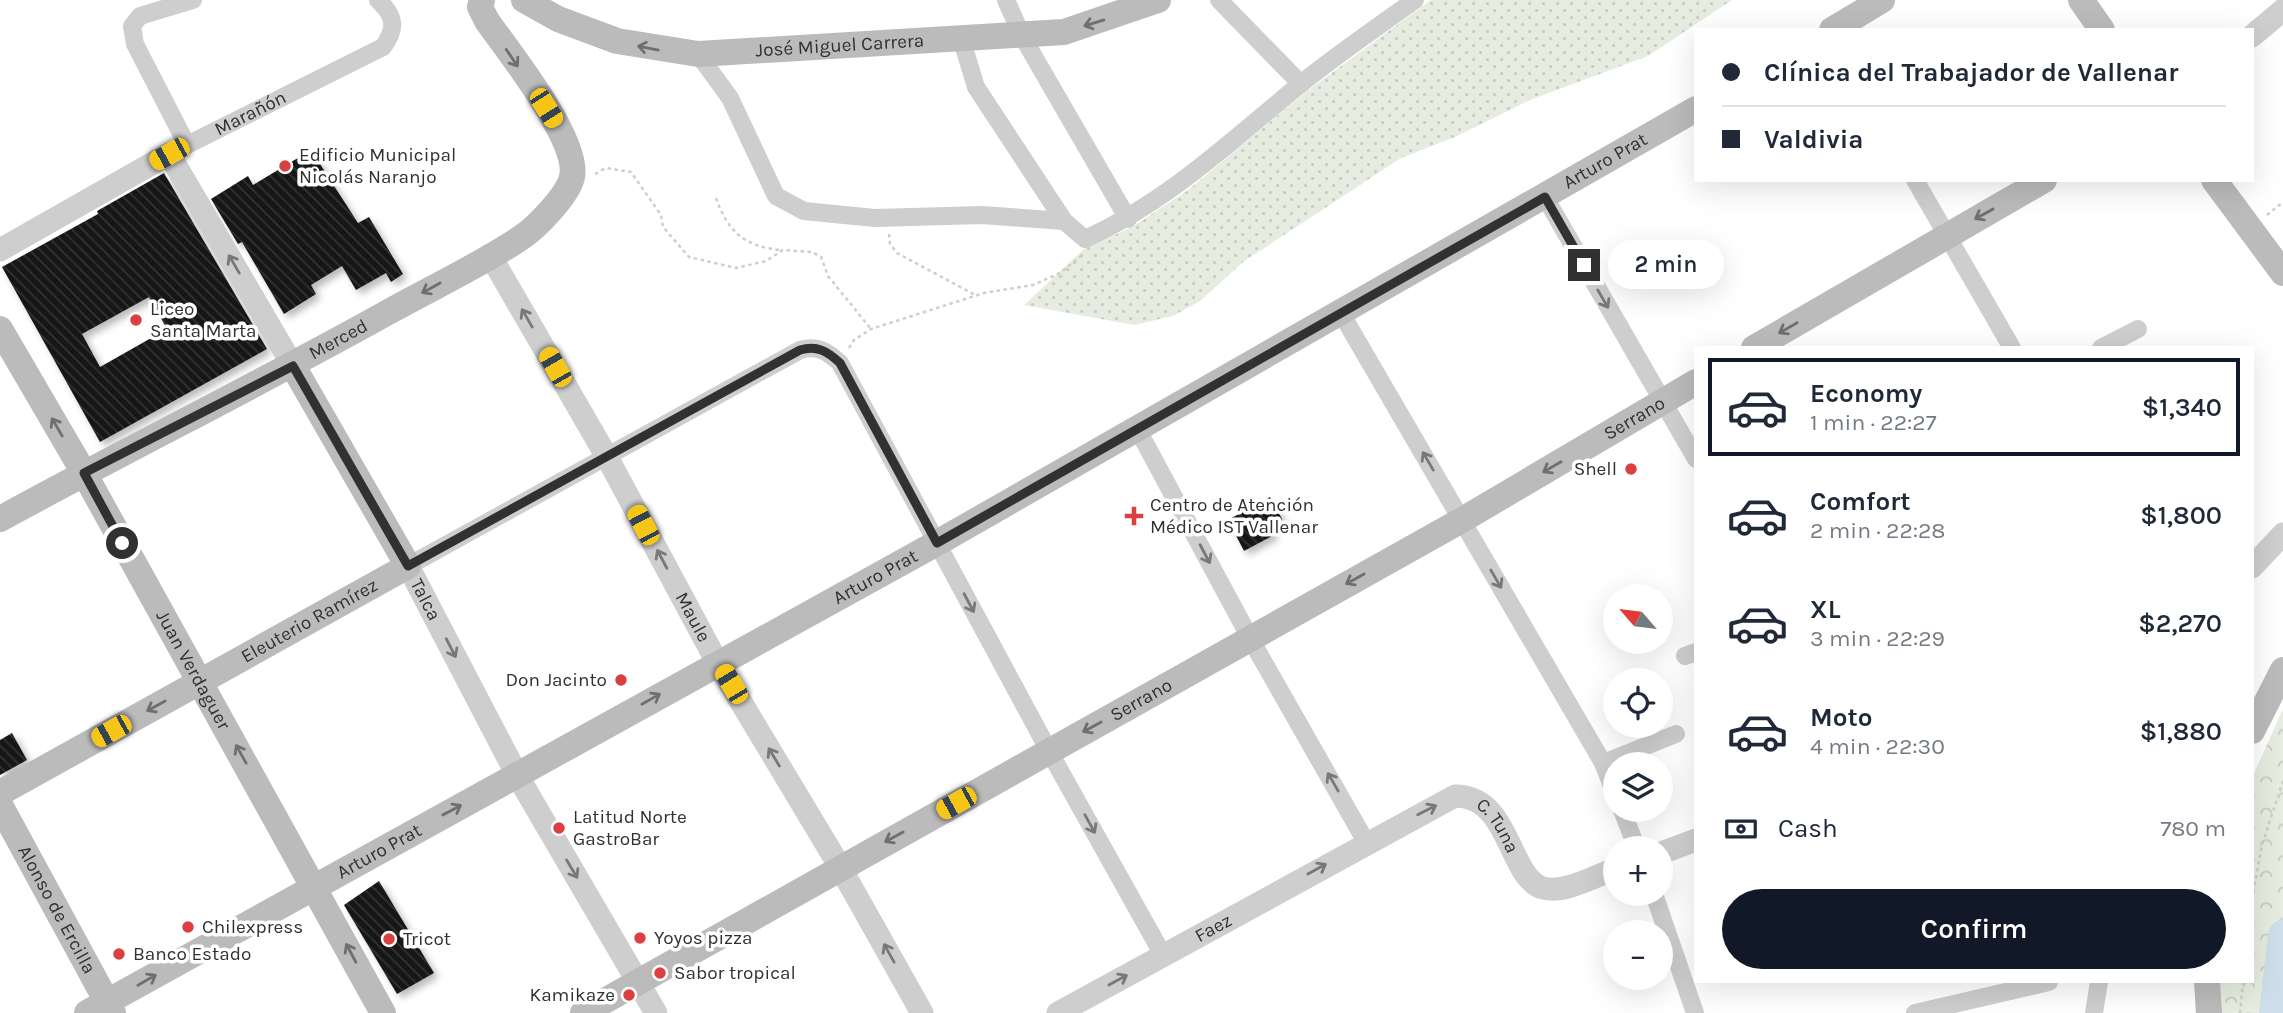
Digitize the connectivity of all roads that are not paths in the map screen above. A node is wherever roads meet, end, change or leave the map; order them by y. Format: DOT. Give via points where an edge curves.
graph roads {
  1 [pos="193,0"];
  2 [pos="379,0"];
  3 [pos="482,0"];
  4 [pos="524,0"];
  5 [pos="1006,0"];
  6 [pos="1158,0"];
  7 [pos="1219,0"];
  8 [pos="1415,0"];
  9 [pos="1882,0"];
  10 [pos="2082,0"];
  11 [pos="2282,13"];
  12 [pos="1835,28"];
  13 [pos="2101,28"];
  14 [pos="2254,35"];
  15 [pos="1022,36"];
  16 [pos="962,41"];
  17 [pos="698,54"];
  18 [pos="1301,84"];
  19 [pos="1694,110"];
  20 [pos="178,149"];
  21 [pos="1916,182"];
  22 [pos="2041,182"];
  23 [pos="2215,182"];
  24 [pos="1545,197"];
  25 [pos="1128,219"];
  26 [pos="1064,221"];
  27 [pos="1948,235"];
  28 [pos="0,250"];
  29 [pos="490,255"];
  30 [pos="2283,273"];
  31 [pos="1341,313"];
  32 [pos="0,329"];
  33 [pos="2138,329"];
  34 [pos="1757,346"];
  35 [pos="2011,346"];
  36 [pos="2105,346"];
  37 [pos="293,366"];
  38 [pos="1694,383"];
  39 [pos="1662,402"];
  40 [pos="1138,430"];
  41 [pos="1694,456"];
  42 [pos="607,457"];
  43 [pos="84,473"];
  44 [pos="0,519"];
  45 [pos="1462,520"];
  46 [pos="2283,534"];
  47 [pos="937,543"];
  48 [pos="2254,565"];
  49 [pos="408,566"];
  50 [pos="1250,638"];
  51 [pos="717,662"];
  52 [pos="2283,670"];
  53 [pos="200,682"];
  54 [pos="2254,727"];
  55 [pos="1676,734"];
  56 [pos="1049,751"];
  57 [pos="1631,752"];
  58 [pos="1603,763"];
  59 [pos="517,775"];
  60 [pos="0,793"];
  61 [pos="0,805"];
  62 [pos="1694,841"];
  63 [pos="1366,842"];
  64 [pos="1673,849"];
  65 [pos="840,867"];
  66 [pos="1603,873"];
  67 [pos="314,885"];
  68 [pos="1659,906"];
  69 [pos="1163,955"];
  70 [pos="1691,978"];
  71 [pos="639,982"];
  72 [pos="2046,983"];
  73 [pos="2099,983"];
  74 [pos="2207,983"];
  75 [pos="1964,1008"];
  76 [pos="102,1010"];
  77 [pos="383,1013"];
  78 [pos="583,1013"];
  79 [pos="656,1013"];
  80 [pos="922,1013"];
  81 [pos="1058,1013"];
  82 [pos="1695,1013"];
  83 [pos="1915,1013"];
  84 [pos="2094,1013"];
  85 [pos="2209,1013"];
  1 -- 20 [label="street" via="134,20 132,33"];
  2 -- 20 [label="street, Marañón" via="394,22 383,47"];
  3 -- 29 [label="main road, one-way" via="480,7 487,21 562,132 571,154 572,177 555,205 523,236"];
  17 -- 4 [label="main road, José Miguel Carrera, one-way" via="617,41 558,19"];
  5 -- 15 [label="street"];
  6 -- 15 [label="main road, José Miguel Carrera, one-way" via="1063,32"];
  7 -- 18 [label="street"];
  8 -- 18 [label="street"];
  9 -- 12 [label="main road"];
  10 -- 13 [label="main road"];
  11 -- 14 [label="street"];
  15 -- 16 [label="main road, José Miguel Carrera"];
  15 -- 25 [label="street"];
  16 -- 17 [label="main road, José Miguel Carrera"];
  16 -- 26 [label="street" via="976,87"];
  17 -- 26 [label="street" via="730,98 776,195 804,211 875,218 982,215"];
  18 -- 25 [label="street" via="1183,182"];
  19 -- 24 [label="main road, Arturo Prat"];
  20 -- 28 [label="street, Marañón"];
  37 -- 20 [label="street, Talca, one-way"];
  21 -- 27 [label="street"];
  22 -- 27 [label="main road, one-way"];
  23 -- 30 [label="main road"];
  24 -- 31 [label="main road, Arturo Prat"];
  24 -- 39 [label="street, one-way"];
  25 -- 26 [label="street" via="1086,245"];
  27 -- 34 [label="main road, one-way"];
  27 -- 35 [label="street"];
  29 -- 37 [label="main road, Merced, one-way"];
  42 -- 29 [label="street, Maule, one-way"];
  31 -- 40 [label="main road, Arturo Prat"];
  45 -- 31 [label="street, one-way"];
  43 -- 32 [label="main road, Juan Verdaguer, one-way"];
  33 -- 36 [label="street"];
  37 -- 43 [label="main road, Merced"];
  37 -- 49 [label="main road, Talca"];
  38 -- 39 [label="main road, Serrano"];
  39 -- 41 [label="street"];
  39 -- 45 [label="main road, Serrano, one-way"];
  40 -- 47 [label="main road, Arturo Prat"];
  40 -- 50 [label="street, one-way"];
  42 -- 47 [label="street, Eleuterio Ramírez" via="813,346 840,363"];
  42 -- 49 [label="street, Eleuterio Ramírez"];
  51 -- 42 [label="street, Maule, one-way"];
  43 -- 44 [label="main road, Merced"];
  43 -- 53 [label="main road, Juan Verdaguer"];
  45 -- 50 [label="main road, Serrano, one-way"];
  45 -- 58 [label="street, one-way"];
  46 -- 48 [label="street"];
  47 -- 51 [label="main road, Arturo Prat"];
  47 -- 56 [label="street, one-way"];
  49 -- 53 [label="main road, Eleuterio Ramírez"];
  49 -- 59 [label="street, Talca, one-way"];
  50 -- 56 [label="main road, Serrano, one-way"];
  63 -- 50 [label="street, one-way"];
  59 -- 51 [label="main road, Arturo Prat, one-way"];
  65 -- 51 [label="street, Maule, one-way"];
  52 -- 54 [label="main road"];
  53 -- 60 [label="main road, Eleuterio Ramírez, one-way"];
  67 -- 53 [label="main road, Juan Verdaguer, one-way"];
  55 -- 57 [label="street"];
  56 -- 65 [label="main road, Serrano, one-way"];
  56 -- 69 [label="street, one-way"];
  67 -- 59 [label="main road, Arturo Prat, one-way"];
  59 -- 71 [label="street, Talca, one-way"];
  61 -- 76 [label="main road, Alonso de Ercilla"];
  62 -- 64 [label="street"];
  63 -- 66 [label="street, C. Tuna, one-way" via="1455,796 1467,796 1494,816 1530,879 1543,888 1566,887"];
  69 -- 63 [label="street, Faez, one-way"];
  65 -- 71 [label="main road, Serrano"];
  80 -- 65 [label="street, Maule, one-way"];
  76 -- 67 [label="main road, Arturo Prat, one-way"];
  77 -- 67 [label="main road, Juan Verdaguer, one-way"];
  68 -- 70 [label="street"];
  81 -- 69 [label="street, Faez, one-way"];
  70 -- 82 [label="street"];
  71 -- 78 [label="main road, Serrano"];
  71 -- 79 [label="street, Talca"];
  72 -- 75 [label="street"];
  73 -- 84 [label="street"];
  74 -- 85 [label="main road"];
  75 -- 83 [label="street"];
}
